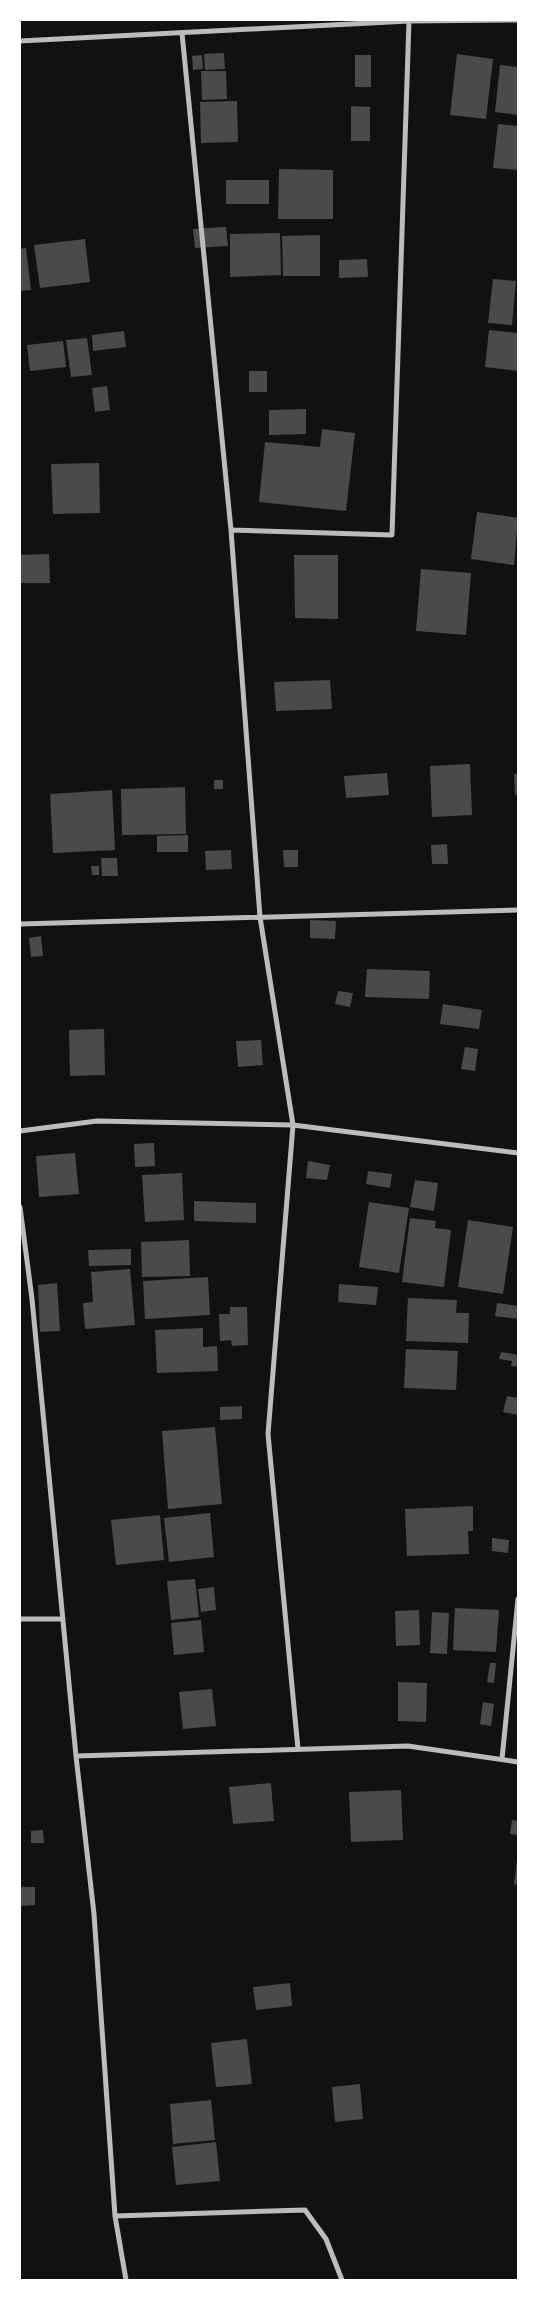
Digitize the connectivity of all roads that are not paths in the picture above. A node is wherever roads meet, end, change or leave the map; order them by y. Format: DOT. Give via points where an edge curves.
graph roads {
  1 [pos="518,20"];
  2 [pos="409,21"];
  3 [pos="369,22"];
  4 [pos="182,33"];
  5 [pos="20,41"];
  6 [pos="231,530"];
  7 [pos="518,910"];
  8 [pos="260,917"];
  9 [pos="20,924"];
  10 [pos="293,1125"];
  11 [pos="20,1131"];
  12 [pos="518,1153"];
  13 [pos="20,1207"];
  14 [pos="518,1599"];
  15 [pos="20,1619"];
  16 [pos="63,1619"];
  17 [pos="298,1749"];
  18 [pos="76,1756"];
  19 [pos="502,1759"];
  20 [pos="518,1762"];
  21 [pos="115,2216"];
  22 [pos="126,2280"];
  23 [pos="342,2280"];
  1 -- 2 [label="street"];
  2 -- 3 [label="street"];
  2 -- 6 [label="street" via="392,535"];
  3 -- 4 [label="street"];
  4 -- 5 [label="street"];
  4 -- 6 [label="street"];
  6 -- 8 [label="street"];
  7 -- 8 [label="street"];
  8 -- 9 [label="street"];
  8 -- 10 [label="street"];
  10 -- 11 [label="street" via="97,1122"];
  10 -- 12 [label="street"];
  10 -- 17 [label="street" via="268,1434"];
  13 -- 16 [label="street"];
  14 -- 19 [label="street"];
  15 -- 16 [label="street"];
  16 -- 18 [label="street"];
  17 -- 18 [label="street"];
  17 -- 19 [label="street" via="408,1746"];
  18 -- 21 [label="street" via="94,1914"];
  19 -- 20 [label="street"];
  21 -- 22 [label="street"];
  21 -- 23 [label="street" via="305,2210 326,2239"];
}
